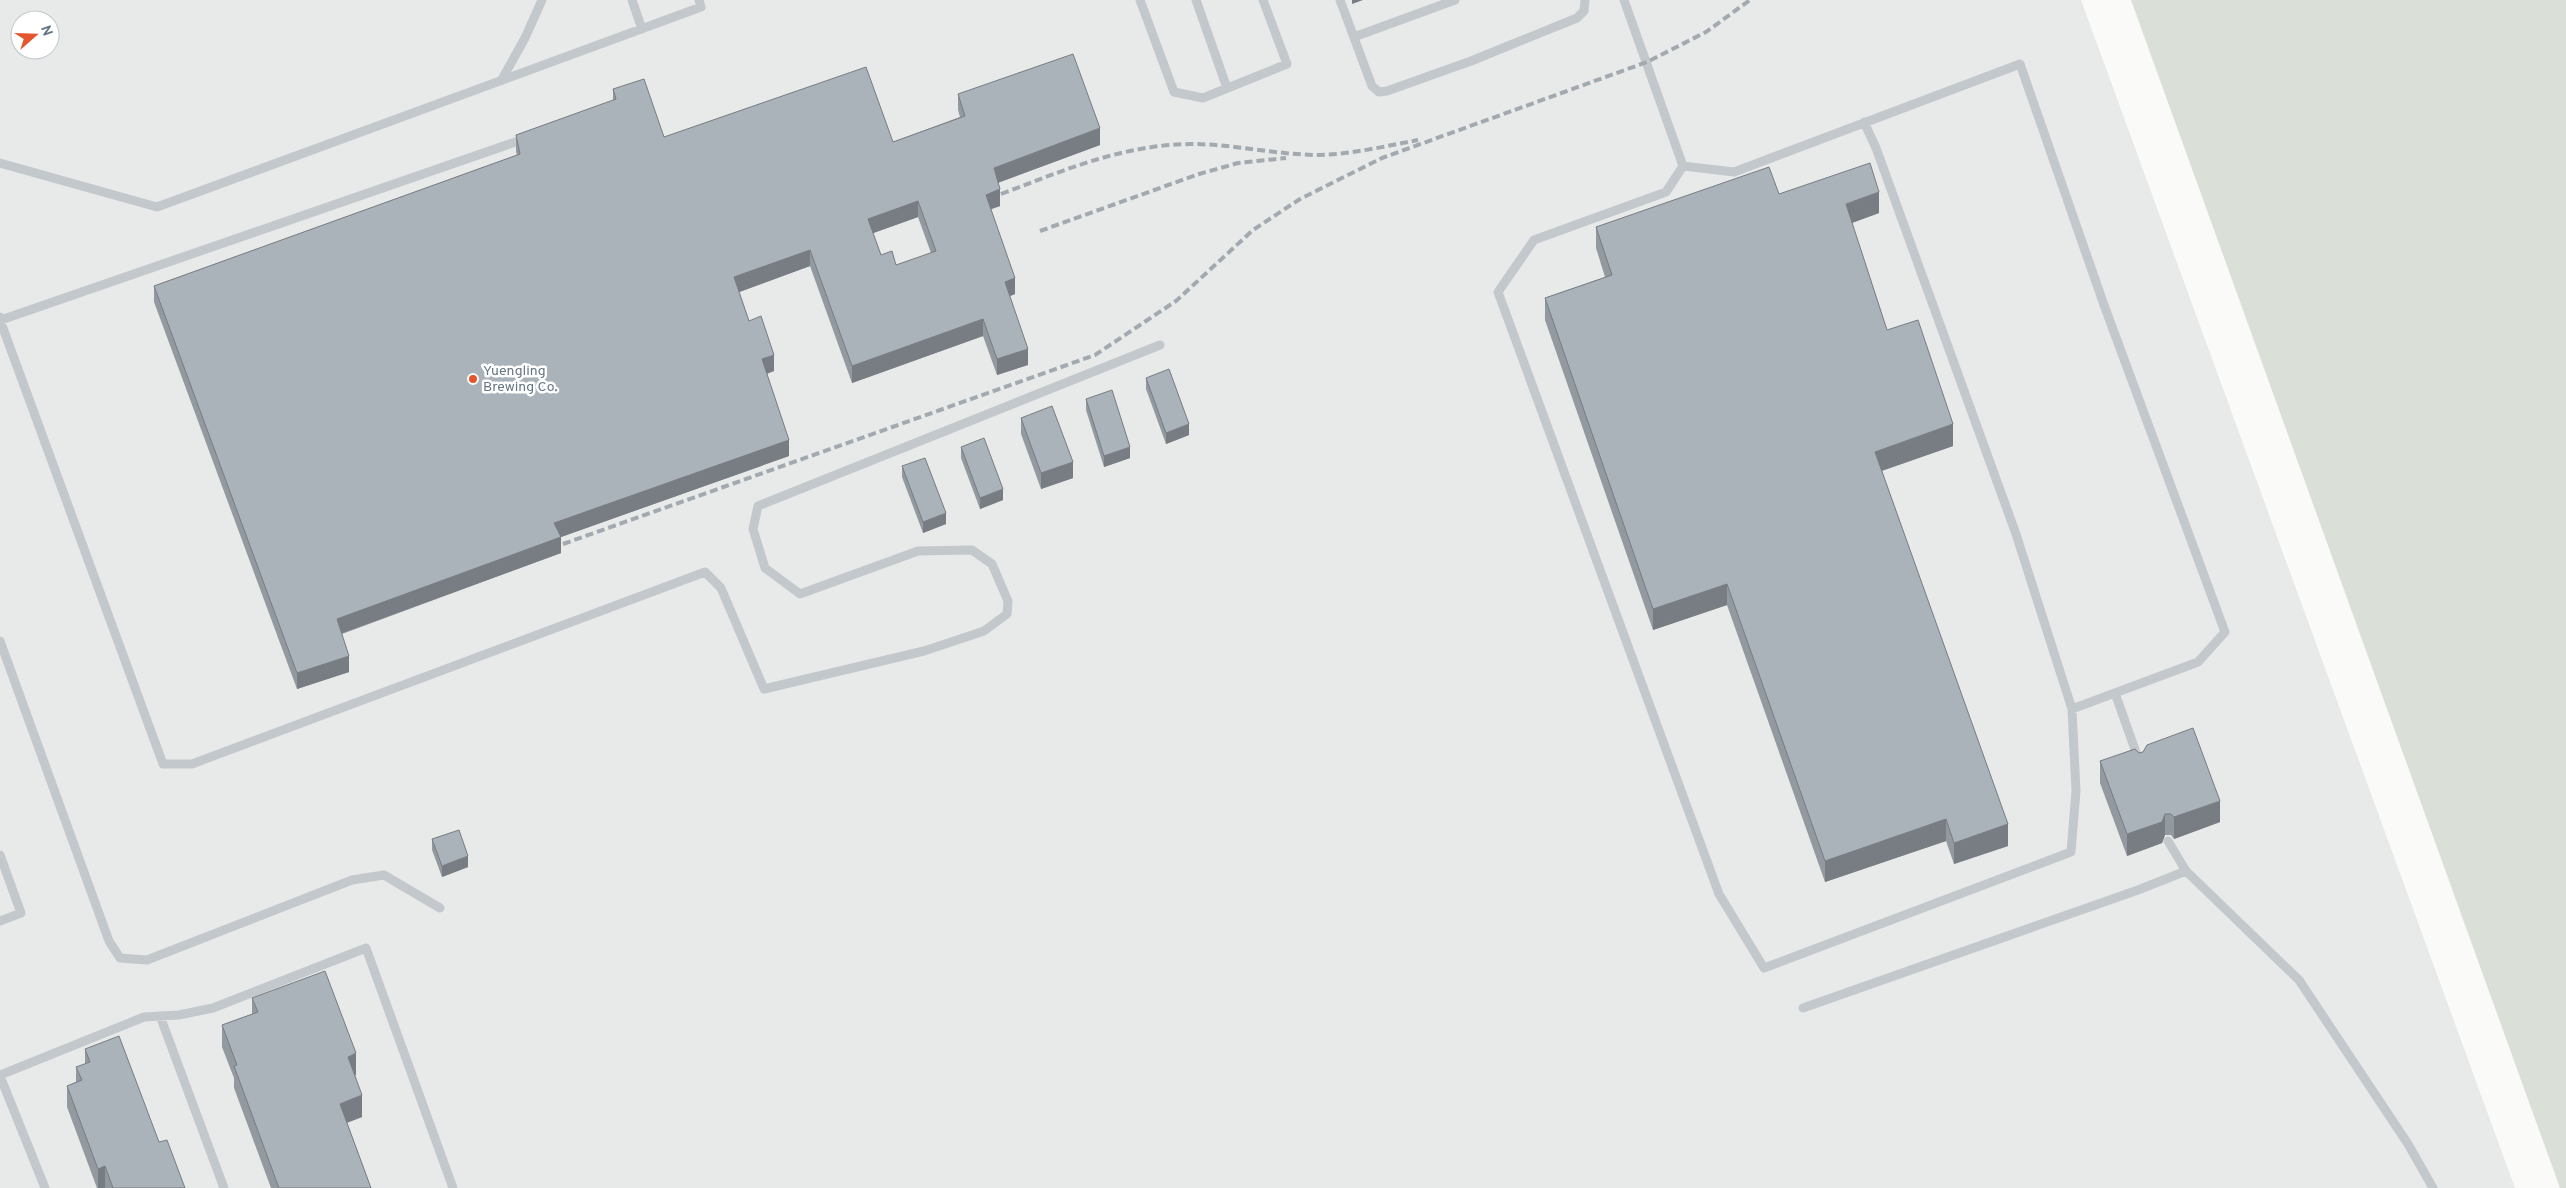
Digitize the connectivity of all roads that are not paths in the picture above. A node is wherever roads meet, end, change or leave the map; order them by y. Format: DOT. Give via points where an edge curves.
graph roads {
  1 [pos="542,0"];
  2 [pos="632,0"];
  3 [pos="699,0"];
  4 [pos="1140,0"];
  5 [pos="1196,0"];
  6 [pos="1263,0"];
  7 [pos="1340,0"];
  8 [pos="1455,0"];
  9 [pos="1584,0"];
  10 [pos="1624,0"];
  11 [pos="642,29"];
  12 [pos="1354,37"];
  13 [pos="502,81"];
  14 [pos="1227,88"];
  15 [pos="1864,122"];
  16 [pos="535,136"];
  17 [pos="0,163"];
  18 [pos="1684,166"];
  19 [pos="0,319"];
  20 [pos="1160,345"];
  21 [pos="0,641"];
  22 [pos="2114,693"];
  23 [pos="2072,709"];
  24 [pos="2142,768"];
  25 [pos="2168,841"];
  26 [pos="0,854"];
  27 [pos="2186,871"];
  28 [pos="440,908"];
  29 [pos="0,921"];
  30 [pos="1804,1008"];
  31 [pos="160,1016"];
  32 [pos="0,1075"];
  33 [pos="45,1188"];
  34 [pos="224,1188"];
  35 [pos="453,1188"];
  36 [pos="2433,1188"];
  1 -- 13 [label="lane"];
  2 -- 11 [label="lane"];
  3 -- 11 [label="lane" via="701,7"];
  4 -- 14 [label="lane" via="1174,92 1203,98"];
  5 -- 14 [label="lane"];
  6 -- 14 [label="lane" via="1287,64"];
  7 -- 12 [label="lane"];
  8 -- 12 [label="lane"];
  9 -- 12 [label="lane" via="1584,11 1577,18 1387,91 1379,92 1372,86"];
  10 -- 18 [label="lane"];
  11 -- 13 [label="lane"];
  13 -- 17 [label="lane" via="157,207"];
  15 -- 18 [label="lane" via="1734,172"];
  15 -- 22 [label="lane" via="2020,64 2104,305 2225,632 2198,662"];
  15 -- 23 [label="lane" via="2016,534"];
  16 -- 19 [label="lane"];
  18 -- 23 [label="lane" via="1666,192 1534,240 1498,292 1719,894 1764,968 2071,852 2076,791"];
  19 -- 20 [label="lane" via="163,764 192,764 705,572 721,588 764,689 924,652 984,630 1006,614 1008,601 992,564 972,550 918,551 800,594 764,568 753,529 758,506"];
  21 -- 28 [label="lane" via="108,941 120,958 146,960 352,880 368,877 384,875"];
  22 -- 23 [label="lane"];
  22 -- 24 [label="lane"];
  25 -- 27 [label="lane"];
  26 -- 29 [label="lane" via="20,913"];
  27 -- 30 [label="lane"];
  27 -- 36 [label="lane" via="2299,980 2408,1144"];
  31 -- 32 [label="lane" via="144,1017"];
  31 -- 34 [label="lane"];
  31 -- 35 [label="lane" via="213,1008 366,948"];
  32 -- 33 [label="lane"];
}
